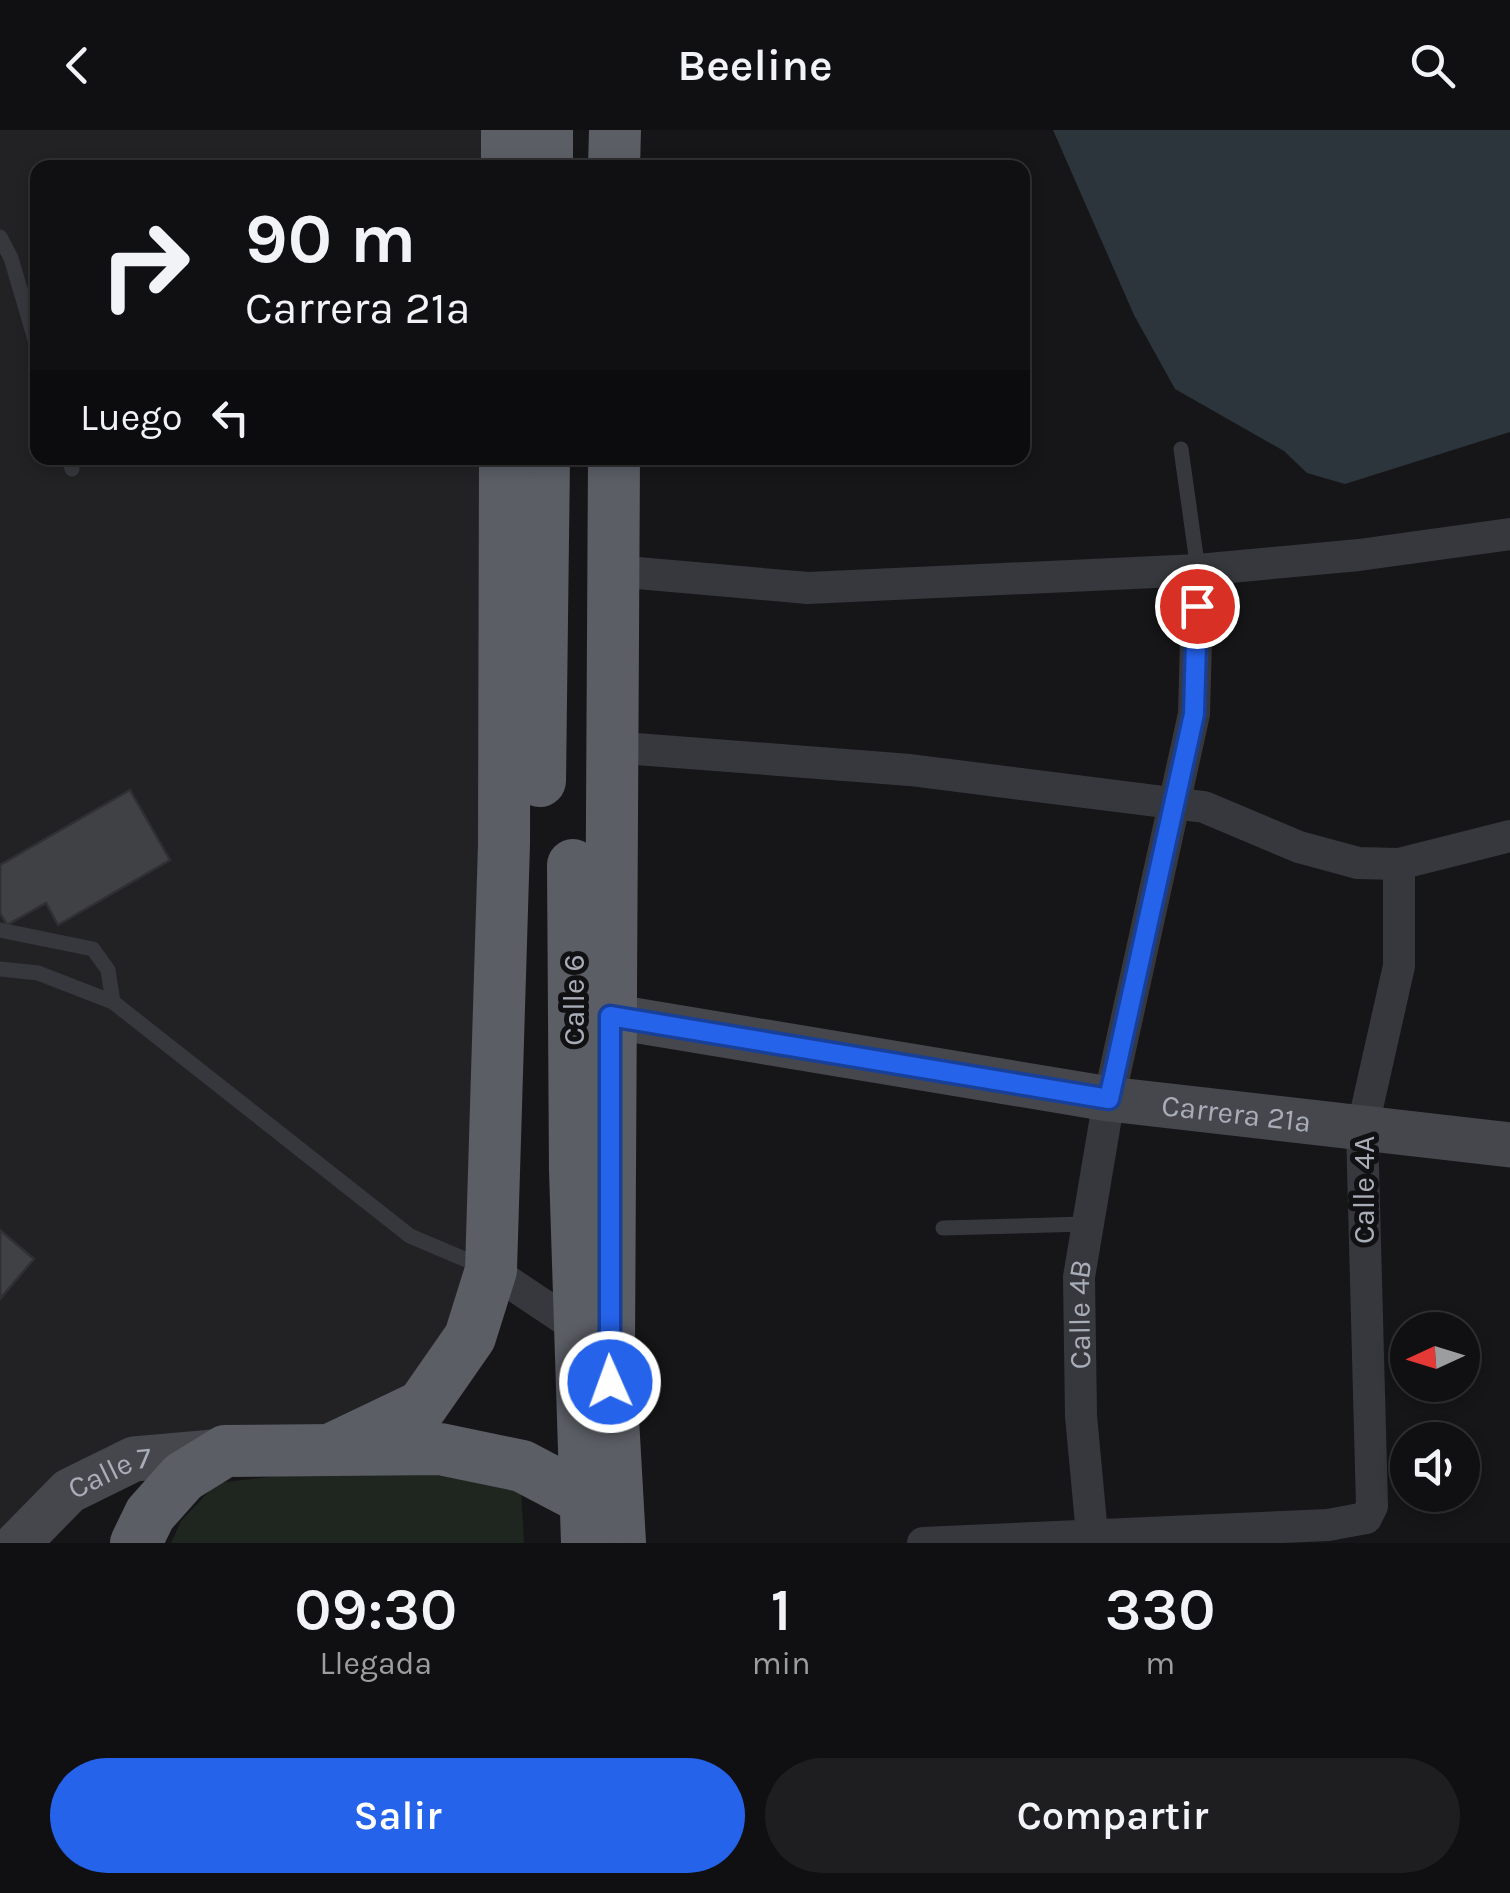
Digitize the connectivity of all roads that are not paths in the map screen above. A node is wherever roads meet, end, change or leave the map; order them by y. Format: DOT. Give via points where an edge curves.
graph roads {
  1 [pos="507,130"];
  2 [pos="547,130"];
  3 [pos="586,130"];
  4 [pos="615,130"];
  5 [pos="506,160"];
  6 [pos="546,160"];
  7 [pos="586,160"];
  8 [pos="614,160"];
  9 [pos="0,237"];
  10 [pos="30,323"];
  11 [pos="1181,449"];
  12 [pos="506,465"];
  13 [pos="544,465"];
  14 [pos="580,465"];
  15 [pos="614,465"];
  16 [pos="1510,534"];
  17 [pos="1198,570"];
  18 [pos="615,572"];
  19 [pos="610,747"];
  20 [pos="1178,803"];
  21 [pos="1510,836"];
  22 [pos="1399,864"];
  23 [pos="556,866"];
  24 [pos="0,930"];
  25 [pos="0,969"];
  26 [pos="112,1002"];
  27 [pos="610,1016"];
  28 [pos="1109,1099"];
  29 [pos="1362,1130"];
  30 [pos="1510,1145"];
  31 [pos="1085,1224"];
  32 [pos="943,1228"];
  33 [pos="491,1270"];
  34 [pos="609,1348"];
  35 [pos="336,1448"];
  36 [pos="226,1452"];
  37 [pos="608,1534"];
  38 [pos="1092,1534"];
  39 [pos="18,1543"];
  40 [pos="136,1543"];
  41 [pos="554,1543"];
  42 [pos="922,1543"];
  1 -- 5 [label="highway"];
  2 -- 6 [label="highway"];
  3 -- 7 [label="highway"];
  4 -- 8 [label="highway"];
  9 -- 10 [label="lane"];
  11 -- 17 [label="lane"];
  12 -- 33 [label="highway" via="504,844"];
  13 -- 23 [label="highway, Calle 6"];
  14 -- 23 [label="highway, Calle 6"];
  15 -- 18 [label="highway"];
  16 -- 17 [label="street"];
  17 -- 18 [label="street" via="808,588"];
  17 -- 20 [label="street, Calle 4B" via="1194,714"];
  18 -- 19 [label="highway"];
  19 -- 20 [label="street" via="910,770"];
  19 -- 27 [label="highway"];
  20 -- 22 [label="street" via="1204,806 1329,855"];
  20 -- 28 [label="street, Calle 4B"];
  21 -- 22 [label="street"];
  22 -- 29 [label="street, Calle 4A" via="1399,966"];
  23 -- 37 [label="highway, Calle 6, bridge"];
  23 -- 41 [label="highway, Calle 6"];
  24 -- 26 [label="lane" via="94,950 108,970"];
  25 -- 26 [label="lane" via="38,973"];
  26 -- 33 [label="lane" via="410,1236"];
  27 -- 28 [label="main road, Carrera 21a"];
  27 -- 34 [label="highway"];
  28 -- 29 [label="main road, Carrera 21a"];
  28 -- 31 [label="street, Calle 4B"];
  29 -- 30 [label="main road, Carrera 21a"];
  29 -- 38 [label="street, Calle 4A" via="1372,1506 1366,1518"];
  31 -- 32 [label="lane"];
  31 -- 38 [label="street, Calle 4B" via="1081,1416"];
  33 -- 34 [label="street"];
  33 -- 35 [label="highway" via="470,1337 422,1406"];
  34 -- 37 [label="highway"];
  35 -- 36 [label="highway"];
  35 -- 37 [label="highway" via="440,1449 522,1466"];
  36 -- 39 [label="main road, Calle 7" via="134,1459 69,1491"];
  36 -- 40 [label="highway" via="183,1477 150,1514"];
  38 -- 42 [label="street"];
}
